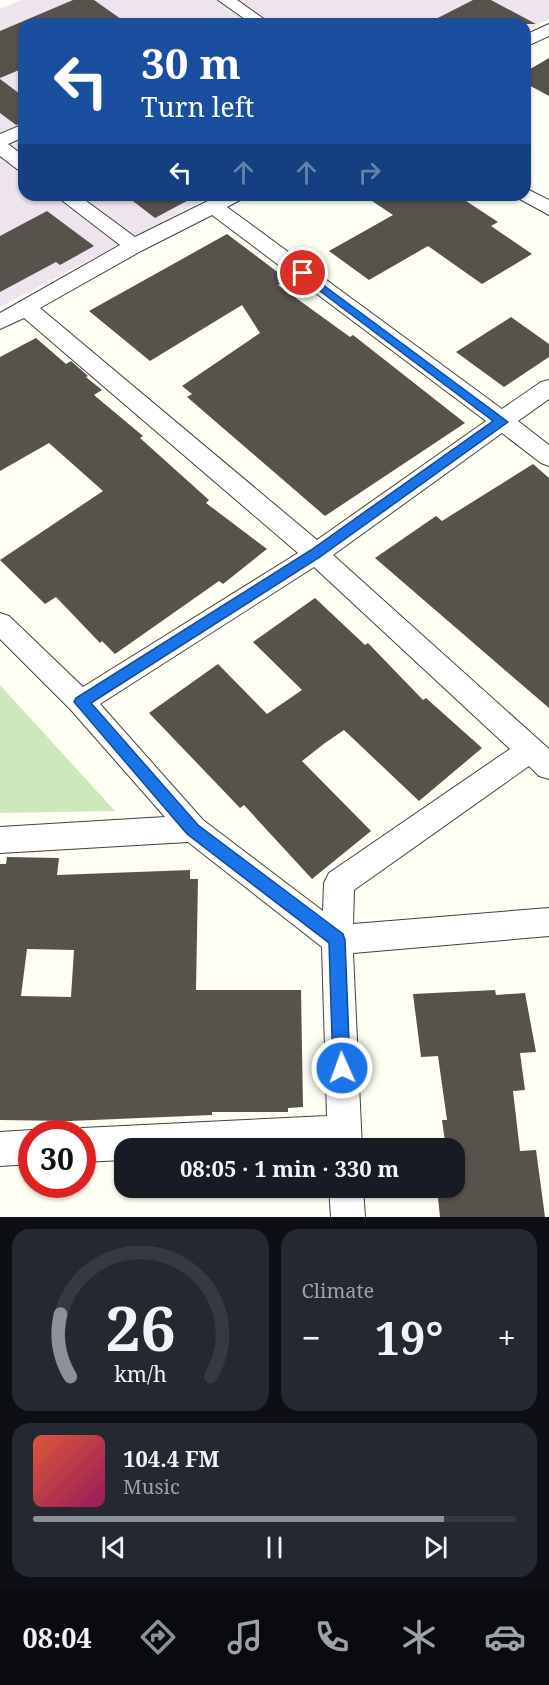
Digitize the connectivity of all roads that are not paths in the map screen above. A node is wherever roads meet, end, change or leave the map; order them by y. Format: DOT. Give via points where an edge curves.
graph roads {
  1 [pos="226,0"];
  2 [pos="252,18"];
  3 [pos="549,28"];
  4 [pos="531,38"];
  5 [pos="18,133"];
  6 [pos="0,141"];
  7 [pos="0,147"];
  8 [pos="18,160"];
  9 [pos="531,198"];
  10 [pos="73,201"];
  11 [pos="223,201"];
  12 [pos="213,206"];
  13 [pos="549,209"];
  14 [pos="135,246"];
  15 [pos="26,308"];
  16 [pos="0,322"];
  17 [pos="549,388"];
  18 [pos="502,422"];
  19 [pos="549,458"];
  20 [pos="316,554"];
  21 [pos="0,624"];
  22 [pos="81,702"];
  23 [pos="540,759"];
  24 [pos="193,830"];
  25 [pos="0,840"];
  26 [pos="549,922"];
  27 [pos="337,940"];
  28 [pos="345,1138"];
  29 [pos="96,1145"];
  30 [pos="114,1145"];
  31 [pos="18,1148"];
  32 [pos="0,1149"];
  33 [pos="347,1198"];
  34 [pos="348,1217"];
  1 -- 2 [label="street"];
  3 -- 4 [label="street"];
  5 -- 6 [label="street"];
  7 -- 8 [label="street"];
  9 -- 13 [label="street"];
  10 -- 14 [label="street"];
  11 -- 12 [label="street"];
  12 -- 14 [label="street"];
  12 -- 18 [label="street"];
  14 -- 15 [label="street"];
  15 -- 16 [label="street"];
  15 -- 20 [label="street"];
  17 -- 18 [label="street"];
  18 -- 19 [label="street"];
  18 -- 20 [label="street"];
  20 -- 22 [label="street"];
  20 -- 23 [label="street"];
  21 -- 22 [label="street"];
  22 -- 24 [label="street"];
  23 -- 27 [label="street" via="339,883"];
  24 -- 25 [label="street"];
  24 -- 27 [label="street"];
  26 -- 27 [label="street"];
  27 -- 28 [label="street"];
  29 -- 30 [label="street"];
  31 -- 32 [label="street"];
  33 -- 34 [label="street"];
}
